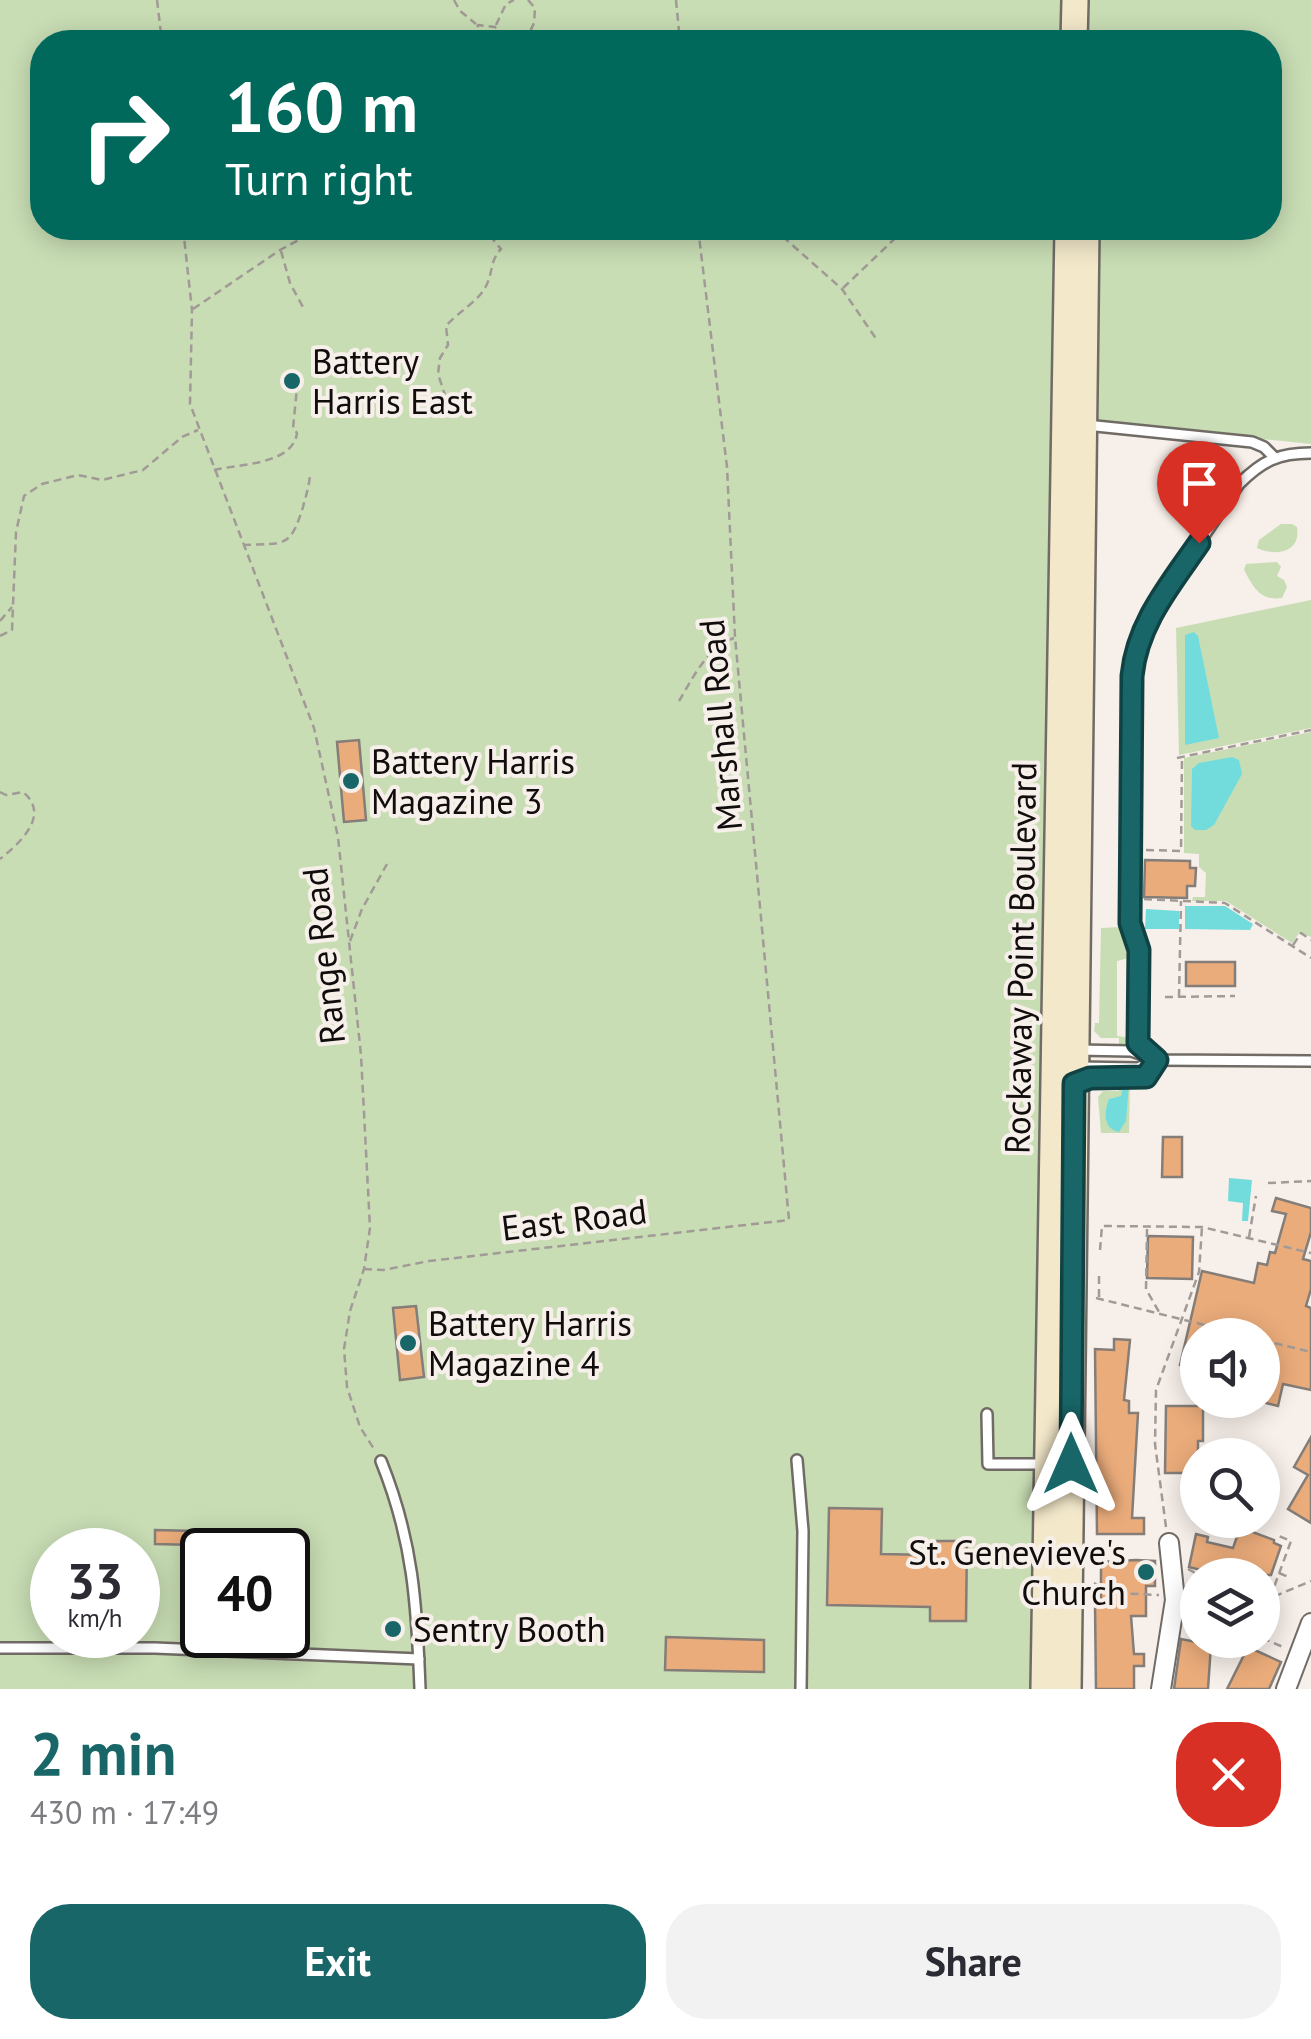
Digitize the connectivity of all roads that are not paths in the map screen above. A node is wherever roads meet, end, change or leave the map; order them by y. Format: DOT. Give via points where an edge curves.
graph roads {
  1 [pos="1075,0"];
  2 [pos="1089,0"];
  3 [pos="1074,30"];
  4 [pos="1088,30"];
  5 [pos="1068,240"];
  6 [pos="1086,240"];
  7 [pos="1083,425"];
  8 [pos="1311,454"];
  9 [pos="1273,456"];
  10 [pos="1073,458"];
  11 [pos="1157,1060"];
  12 [pos="1311,1061"];
  13 [pos="1066,1063"];
  14 [pos="987,1414"];
  15 [pos="797,1460"];
  16 [pos="381,1461"];
  17 [pos="1059,1464"];
  18 [pos="1169,1542"];
  19 [pos="1058,1543"];
  20 [pos="1311,1623"];
  21 [pos="0,1648"];
  22 [pos="418,1659"];
  23 [pos="420,1689"];
  24 [pos="801,1689"];
  25 [pos="1044,1689"];
  26 [pos="1068,1689"];
  27 [pos="1160,1689"];
  28 [pos="1286,1689"];
  1 -- 3 [label="street"];
  2 -- 4 [label="street"];
  5 -- 10 [label="street, Rockaway Point Boulevard"];
  6 -- 7 [label="street, Rockaway Point Boulevard"];
  7 -- 9 [label="lane" via="1252,442"];
  7 -- 10 [label="street, Rockaway Point Boulevard"];
  8 -- 9 [label="lane"];
  9 -- 11 [label="lane" via="1239,484 1137,642 1130,923 1139,950 1138,1043"];
  10 -- 13 [label="street, Rockaway Point Boulevard"];
  11 -- 12 [label="lane"];
  11 -- 13 [label="lane" via="1138,1068"];
  11 -- 13 [label="lane" via="1131,1051"];
  11 -- 13 [label="lane" via="1146,1077 1090,1078"];
  13 -- 17 [label="street, Rockaway Point Boulevard"];
  14 -- 17 [label="lane" via="988,1464"];
  15 -- 24 [label="lane"];
  16 -- 22 [label="lane" via="410,1551"];
  17 -- 19 [label="street, Rockaway Point Boulevard"];
  18 -- 27 [label="street" via="1175,1600"];
  19 -- 25 [label="street, Rockaway Point Boulevard"];
  19 -- 26 [label="street, Rockaway Point Boulevard"];
  20 -- 28 [label="street"];
  21 -- 22 [label="lane"];
  22 -- 23 [label="lane"];
}
